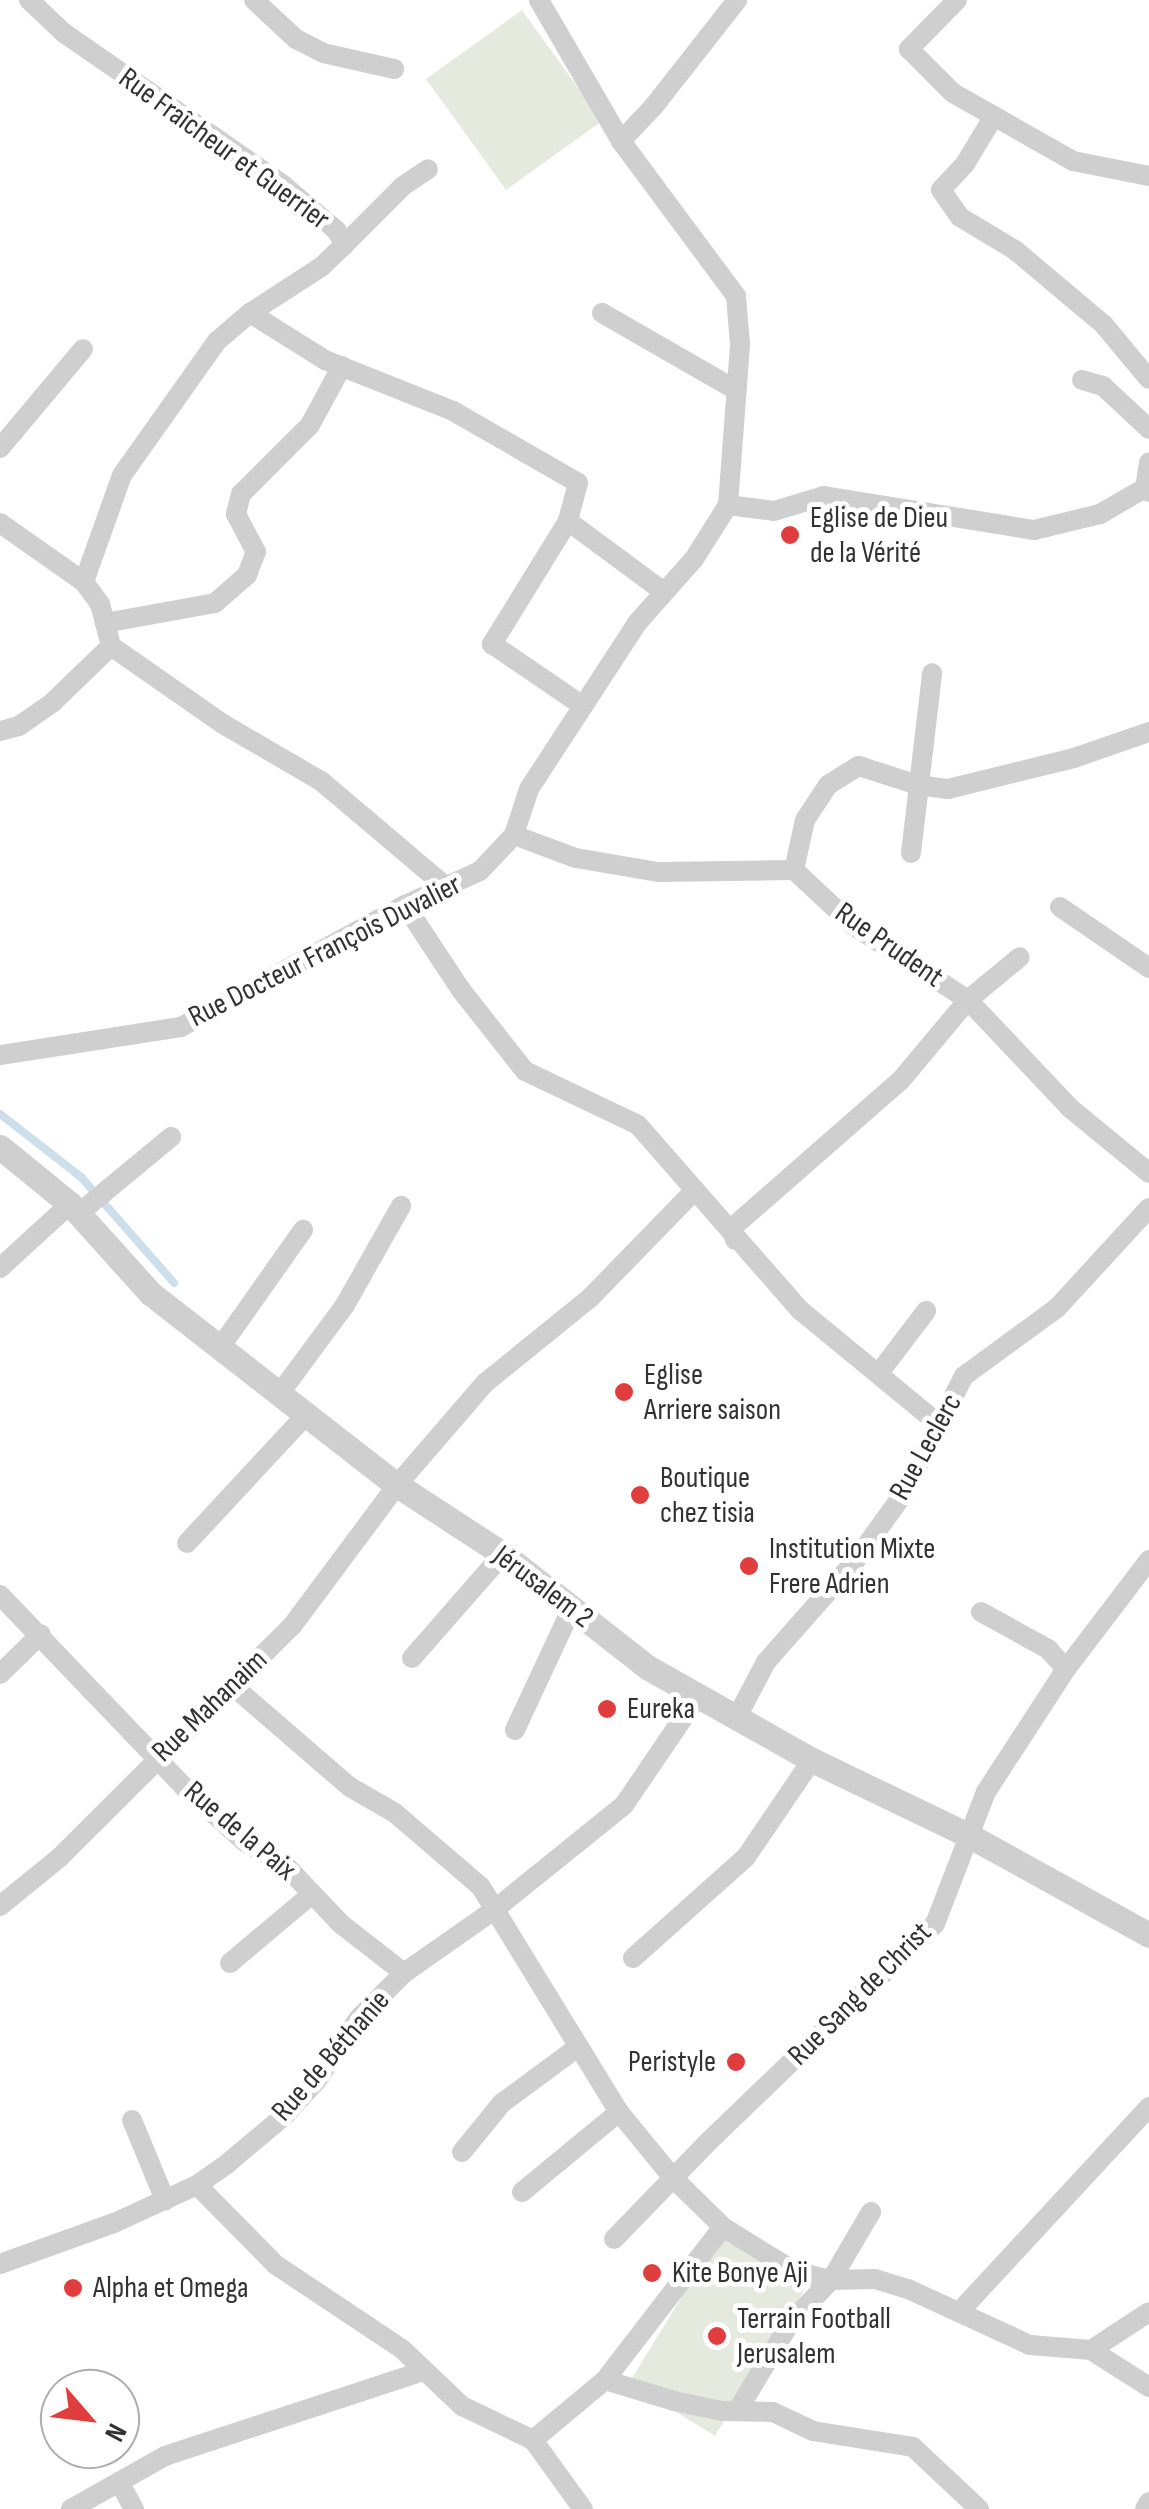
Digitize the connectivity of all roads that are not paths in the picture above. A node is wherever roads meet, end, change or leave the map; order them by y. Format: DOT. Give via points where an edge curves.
graph roads {
  1 [pos="28,0"];
  2 [pos="254,0"];
  3 [pos="540,0"];
  4 [pos="737,0"];
  5 [pos="957,0"];
  6 [pos="394,69"];
  7 [pos="994,116"];
  8 [pos="620,140"];
  9 [pos="428,169"];
  10 [pos="1149,176"];
  11 [pos="346,244"];
  12 [pos="250,313"];
  13 [pos="602,314"];
  14 [pos="83,349"];
  15 [pos="342,366"];
  16 [pos="1082,380"];
  17 [pos="1149,380"];
  18 [pos="736,390"];
  19 [pos="1149,428"];
  20 [pos="0,448"];
  21 [pos="1149,462"];
  22 [pos="1147,490"];
  23 [pos="728,504"];
  24 [pos="568,522"];
  25 [pos="0,523"];
  26 [pos="84,582"];
  27 [pos="664,592"];
  28 [pos="105,623"];
  29 [pos="111,646"];
  30 [pos="932,673"];
  31 [pos="583,706"];
  32 [pos="0,731"];
  33 [pos="1149,732"];
  34 [pos="918,785"];
  35 [pos="514,835"];
  36 [pos="912,853"];
  37 [pos="794,870"];
  38 [pos="448,889"];
  39 [pos="405,905"];
  40 [pos="1060,907"];
  41 [pos="1020,957"];
  42 [pos="1149,968"];
  43 [pos="968,1000"];
  44 [pos="0,1055"];
  45 [pos="171,1137"];
  46 [pos="0,1148"];
  47 [pos="1149,1173"];
  48 [pos="694,1191"];
  49 [pos="401,1206"];
  50 [pos="1149,1208"];
  51 [pos="74,1209"];
  52 [pos="303,1230"];
  53 [pos="735,1240"];
  54 [pos="0,1268"];
  55 [pos="926,1311"];
  56 [pos="220,1350"];
  57 [pos="878,1373"];
  58 [pos="280,1393"];
  59 [pos="307,1414"];
  60 [pos="941,1426"];
  61 [pos="397,1484"];
  62 [pos="187,1543"];
  63 [pos="503,1554"];
  64 [pos="1149,1560"];
  65 [pos="0,1595"];
  66 [pos="572,1608"];
  67 [pos="981,1612"];
  68 [pos="41,1634"];
  69 [pos="412,1658"];
  70 [pos="1066,1669"];
  71 [pos="0,1674"];
  72 [pos="234,1687"];
  73 [pos="698,1696"];
  74 [pos="737,1717"];
  75 [pos="514,1730"];
  76 [pos="157,1758"];
  77 [pos="812,1760"];
  78 [pos="968,1835"];
  79 [pos="312,1894"];
  80 [pos="0,1906"];
  81 [pos="494,1910"];
  82 [pos="1149,1935"];
  83 [pos="633,1958"];
  84 [pos="230,1963"];
  85 [pos="404,1973"];
  86 [pos="578,2047"];
  87 [pos="1149,2107"];
  88 [pos="619,2112"];
  89 [pos="132,2120"];
  90 [pos="462,2152"];
  91 [pos="673,2178"];
  92 [pos="197,2184"];
  93 [pos="522,2192"];
  94 [pos="165,2200"];
  95 [pos="871,2212"];
  96 [pos="722,2228"];
  97 [pos="614,2239"];
  98 [pos="0,2264"];
  99 [pos="831,2280"];
  100 [pos="961,2310"];
  101 [pos="1149,2312"];
  102 [pos="1091,2350"];
  103 [pos="423,2370"];
  104 [pos="605,2380"];
  105 [pos="1149,2387"];
  106 [pos="739,2408"];
  107 [pos="534,2440"];
  108 [pos="119,2482"];
  109 [pos="1149,2502"];
  110 [pos="71,2509"];
  111 [pos="134,2509"];
  112 [pos="582,2509"];
  113 [pos="979,2509"];
  114 [pos="1145,2509"];
  1 -- 11 [label="street, Rue Fraîcheur et Guerrier" via="282,184"];
  2 -- 6 [label="street" via="296,39 323,53"];
  3 -- 8 [label="street, Rue Docteur François Duvalier"];
  4 -- 8 [label="street"];
  5 -- 7 [label="street" via="909,49 953,92"];
  7 -- 10 [label="street" via="1073,161"];
  7 -- 17 [label="street" via="940,190 960,217 1014,250 1104,325"];
  8 -- 18 [label="street, Rue Docteur François Duvalier" via="736,296"];
  9 -- 11 [label="street"];
  11 -- 12 [label="street, Rue Fraîcheur et Guerrier"];
  12 -- 15 [label="street"];
  12 -- 26 [label="street, Rue Fraîcheur et Guerrier" via="217,341 122,476"];
  13 -- 18 [label="street"];
  14 -- 20 [label="street"];
  15 -- 24 [label="street" via="454,412 578,483"];
  15 -- 28 [label="street" via="310,426 241,494 236,514 256,552 247,575 214,604"];
  16 -- 19 [label="street" via="1103,386"];
  18 -- 23 [label="street, Rue Docteur François Duvalier"];
  21 -- 22 [label="street"];
  22 -- 23 [label="street" via="1100,514 1034,530 824,496 774,511"];
  23 -- 27 [label="street, Rue Docteur François Duvalier"];
  24 -- 27 [label="street"];
  24 -- 31 [label="street" via="492,644"];
  25 -- 26 [label="street"];
  26 -- 28 [label="street"];
  27 -- 31 [label="street, Rue Docteur François Duvalier"];
  28 -- 29 [label="street"];
  29 -- 32 [label="street" via="52,703"];
  29 -- 38 [label="street" via="223,724 321,781"];
  30 -- 34 [label="street"];
  31 -- 35 [label="street, Rue Docteur François Duvalier" via="529,789"];
  33 -- 34 [label="street" via="948,788"];
  34 -- 36 [label="street"];
  34 -- 37 [label="street" via="859,766 828,785 805,820"];
  35 -- 37 [label="street" via="576,858 658,872"];
  35 -- 38 [label="street, Rue Docteur François Duvalier" via="480,871"];
  37 -- 43 [label="street, Rue Prudent" via="853,925"];
  38 -- 39 [label="street, Rue Docteur François Duvalier"];
  39 -- 44 [label="street, Rue Docteur François Duvalier" via="181,1026"];
  39 -- 48 [label="street" via="525,1071 638,1125"];
  40 -- 42 [label="street"];
  41 -- 43 [label="street"];
  43 -- 47 [label="street, Rue Prudent" via="1070,1108"];
  43 -- 53 [label="street" via="901,1080 733,1226"];
  45 -- 51 [label="street"];
  46 -- 51 [label="street, Jérusalem 2"];
  48 -- 53 [label="street"];
  48 -- 61 [label="street, Rue Mahanaim" via="590,1298 485,1382"];
  49 -- 58 [label="street" via="346,1306"];
  50 -- 60 [label="street, Rue Leclerc" via="1057,1308 964,1376"];
  51 -- 54 [label="street"];
  51 -- 56 [label="street, Jérusalem 2" via="150,1293"];
  52 -- 56 [label="street"];
  53 -- 57 [label="street" via="800,1310"];
  55 -- 57 [label="street"];
  56 -- 58 [label="street, Jérusalem 2"];
  57 -- 60 [label="street"];
  58 -- 59 [label="street, Jérusalem 2"];
  59 -- 61 [label="street, Jérusalem 2"];
  59 -- 62 [label="street"];
  60 -- 74 [label="street, Rue Leclerc" via="902,1496 856,1561 766,1662"];
  61 -- 63 [label="street, Jérusalem 2"];
  61 -- 72 [label="street, Rue Mahanaim" via="292,1626"];
  63 -- 66 [label="street, Jérusalem 2"];
  63 -- 69 [label="street"];
  64 -- 70 [label="street, Rue Sang de Christ"];
  65 -- 68 [label="street, Rue de la Paix"];
  66 -- 73 [label="street, Jérusalem 2" via="647,1667"];
  66 -- 75 [label="street"];
  67 -- 70 [label="street" via="1048,1649"];
  68 -- 71 [label="street"];
  68 -- 76 [label="street, Rue de la Paix"];
  70 -- 78 [label="street, Rue Sang de Christ" via="986,1792"];
  72 -- 76 [label="street, Rue Mahanaim"];
  72 -- 81 [label="street" via="350,1787 395,1812 448,1857 481,1887"];
  73 -- 74 [label="street, Jérusalem 2"];
  73 -- 81 [label="street, Rue de Béthanie" via="624,1804"];
  74 -- 77 [label="street, Jérusalem 2"];
  76 -- 79 [label="street, Rue de la Paix" via="245,1842 284,1865"];
  76 -- 80 [label="street, Rue Mahanaim" via="59,1858"];
  77 -- 78 [label="street, Jérusalem 2"];
  77 -- 83 [label="street" via="746,1857"];
  78 -- 82 [label="street, Jérusalem 2"];
  78 -- 91 [label="street, Rue Sang de Christ" via="936,1924"];
  79 -- 84 [label="street"];
  79 -- 85 [label="street, Rue de la Paix"];
  81 -- 85 [label="street, Rue de Béthanie"];
  81 -- 86 [label="street"];
  85 -- 92 [label="street, Rue de Béthanie" via="359,2018 284,2116"];
  86 -- 88 [label="street"];
  86 -- 90 [label="street" via="502,2103"];
  87 -- 100 [label="street"];
  88 -- 91 [label="street"];
  88 -- 93 [label="street"];
  89 -- 94 [label="street"];
  91 -- 96 [label="street"];
  91 -- 97 [label="street, Rue Sang de Christ"];
  92 -- 94 [label="street, Rue de Béthanie"];
  92 -- 103 [label="street" via="276,2265 365,2322"];
  94 -- 98 [label="street, Rue de Béthanie"];
  95 -- 99 [label="street"];
  96 -- 99 [label="street" via="794,2270"];
  96 -- 104 [label="street"];
  99 -- 100 [label="street" via="875,2279"];
  99 -- 106 [label="street" via="790,2323"];
  100 -- 102 [label="street" via="1030,2346"];
  101 -- 102 [label="street"];
  102 -- 105 [label="street"];
  103 -- 107 [label="street" via="462,2406"];
  103 -- 108 [label="street" via="166,2456"];
  104 -- 106 [label="street" via="722,2412"];
  104 -- 107 [label="street"];
  106 -- 113 [label="street" via="773,2412 813,2431 913,2446"];
  107 -- 112 [label="street"];
  108 -- 110 [label="street"];
  108 -- 111 [label="street"];
  109 -- 114 [label="street"];
}
